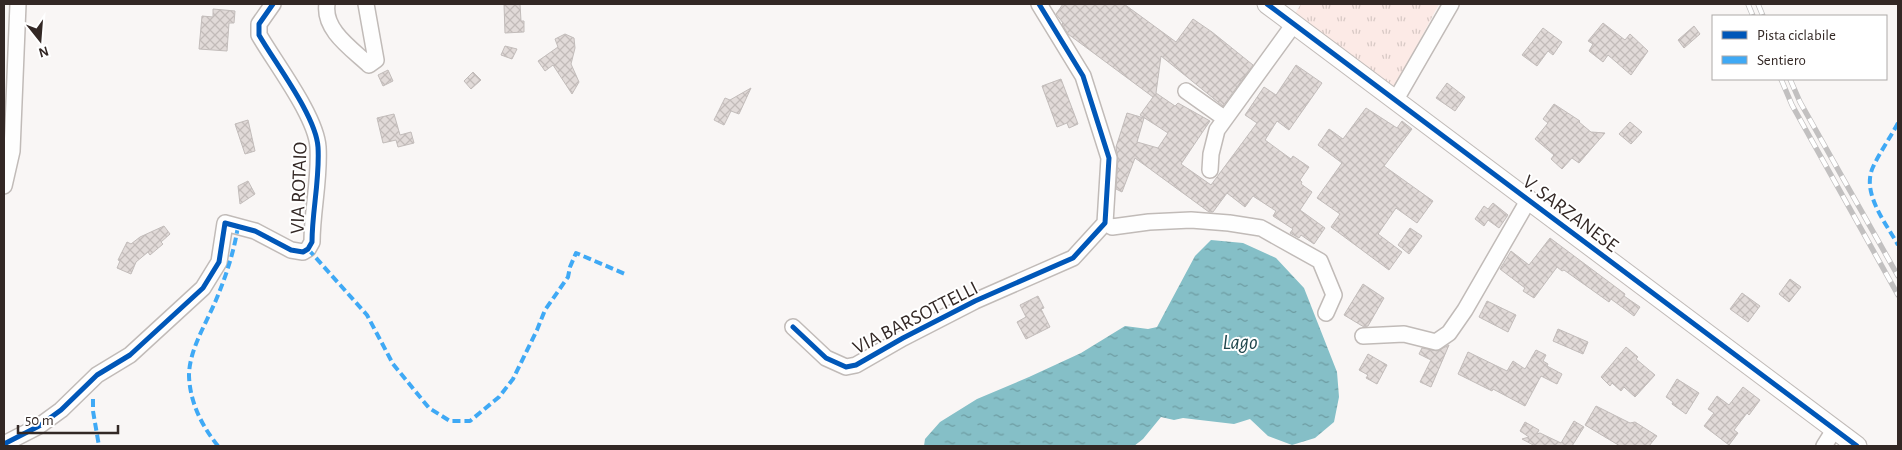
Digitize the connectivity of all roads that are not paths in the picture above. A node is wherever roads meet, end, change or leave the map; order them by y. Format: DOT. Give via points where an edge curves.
graph roads {
  1 [pos="18,4"];
  2 [pos="273,4"];
  3 [pos="326,4"];
  4 [pos="366,4"];
  5 [pos="1039,4"];
  6 [pos="1267,4"];
  7 [pos="1451,4"];
  8 [pos="1294,24"];
  9 [pos="1186,91"];
  10 [pos="1395,101"];
  11 [pos="1224,118"];
  12 [pos="1210,170"];
  13 [pos="4,186"];
  14 [pos="1529,199"];
  15 [pos="1105,224"];
  16 [pos="1326,313"];
  17 [pos="793,327"];
  18 [pos="1363,336"];
  19 [pos="1834,430"];
  20 [pos="4,444"];
  21 [pos="1824,446"];
  22 [pos="1857,446"];
  1 -- 13 [label="street" via="12,151"];
  2 -- 20 [label="street, VIA ROTAIO" via="259,24 259,35 314,128 318,146 317,193 312,242 308,249 303,252 291,250 255,231 225,223 220,262 203,288 130,355 97,375 89,394"];
  3 -- 4 [label="street" via="329,21 336,34 369,65 376,60"];
  5 -- 15 [label="street" via="1083,76 1110,158"];
  6 -- 8 [label="main road, V. SARZANESE"];
  7 -- 10 [label="street"];
  8 -- 10 [label="main road, V. SARZANESE"];
  8 -- 11 [label="street"];
  9 -- 11 [label="street"];
  10 -- 14 [label="main road, V. SARZANESE"];
  11 -- 12 [label="street" via="1217,130"];
  14 -- 18 [label="street" via="1449,334 1436,342 1404,334"];
  14 -- 19 [label="main road, V. SARZANESE"];
  15 -- 16 [label="street" via="1112,227 1191,220 1261,228 1320,261 1334,295"];
  15 -- 17 [label="street, VIA BARSOTTELLI" via="1073,258 975,301 856,365 846,367 826,358"];
  19 -- 21 [label="street"];
  19 -- 22 [label="main road, V. SARZANESE"];
}
